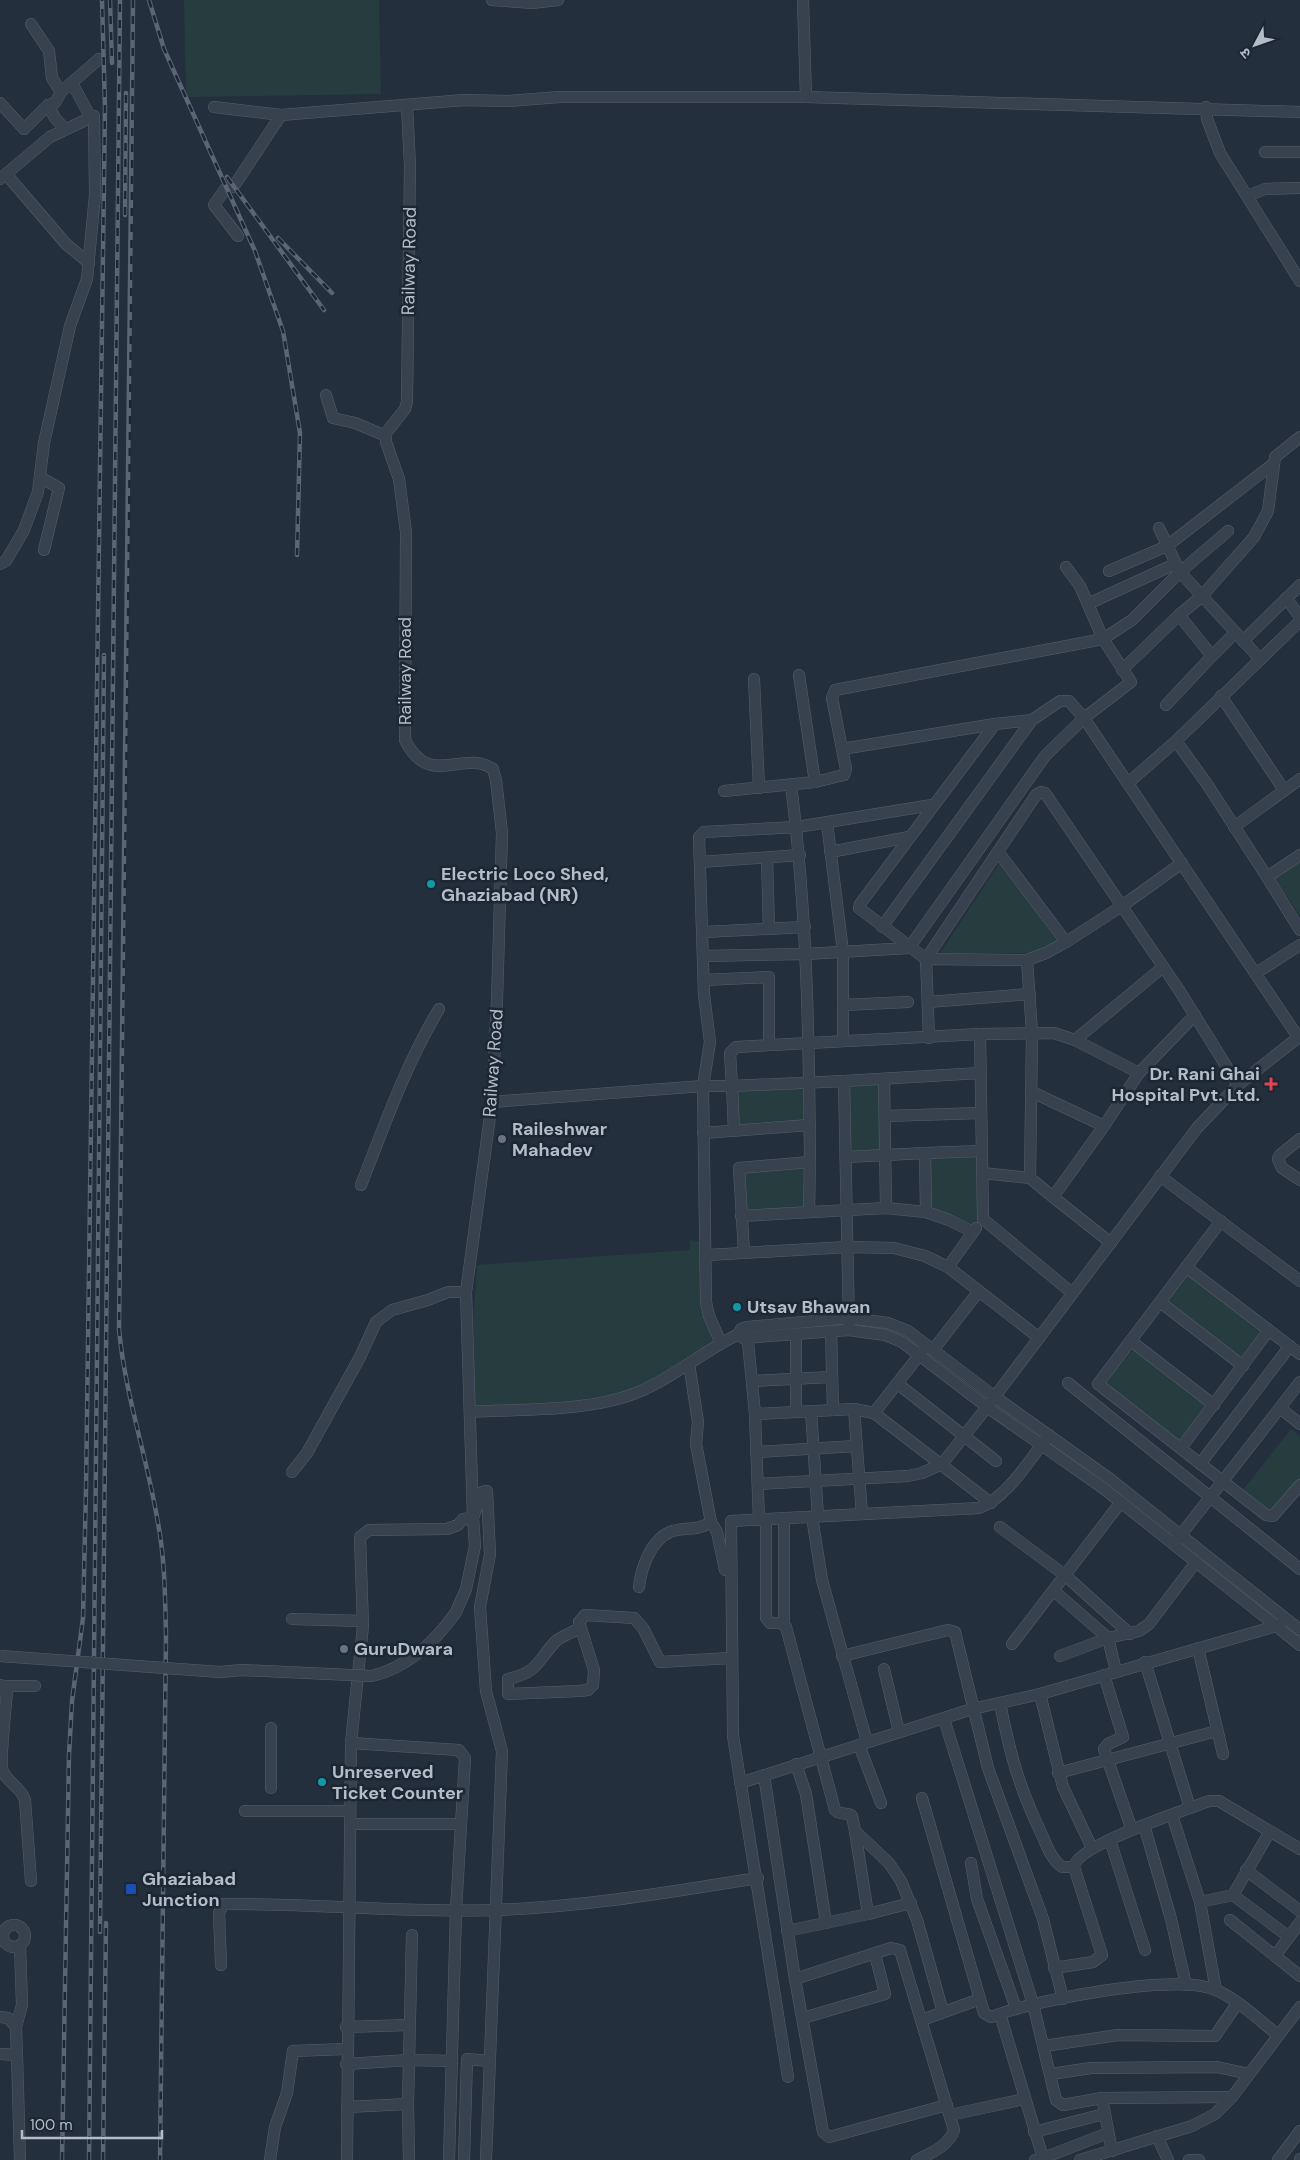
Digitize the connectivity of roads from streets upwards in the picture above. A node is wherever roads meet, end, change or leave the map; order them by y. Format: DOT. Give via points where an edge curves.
graph roads {
  1 [pos="492,0"];
  2 [pos="558,0"];
  3 [pos="803,0"];
  4 [pos="31,24"];
  5 [pos="99,59"];
  6 [pos="72,83"];
  7 [pos="61,92"];
  8 [pos="806,97"];
  9 [pos="0,103"];
  10 [pos="48,105"];
  11 [pos="407,105"];
  12 [pos="214,107"];
  13 [pos="1206,107"];
  14 [pos="1300,112"];
  15 [pos="281,114"];
  16 [pos="90,116"];
  17 [pos="65,129"];
  18 [pos="1265,152"];
  19 [pos="1300,152"];
  20 [pos="3,177"];
  21 [pos="1300,188"];
  22 [pos="1247,196"];
  23 [pos="238,236"];
  24 [pos="89,263"];
  25 [pos="1295,266"];
  26 [pos="1300,281"];
  27 [pos="326,395"];
  28 [pos="386,436"];
  29 [pos="1300,437"];
  30 [pos="1273,464"];
  31 [pos="40,477"];
  32 [pos="1159,528"];
  33 [pos="1228,531"];
  34 [pos="1167,546"];
  35 [pos="44,550"];
  36 [pos="0,564"];
  37 [pos="1066,567"];
  38 [pos="1178,568"];
  39 [pos="1109,572"];
  40 [pos="1300,584"];
  41 [pos="1201,597"];
  42 [pos="1286,598"];
  43 [pos="1090,603"];
  44 [pos="1179,615"];
  45 [pos="1300,616"];
  46 [pos="1300,621"];
  47 [pos="1239,637"];
  48 [pos="1103,639"];
  49 [pos="1212,656"];
  50 [pos="1260,660"];
  51 [pos="1122,670"];
  52 [pos="799,675"];
  53 [pos="754,679"];
  54 [pos="1221,696"];
  55 [pos="1166,705"];
  56 [pos="1084,718"];
  57 [pos="1032,720"];
  58 [pos="995,724"];
  59 [pos="1176,741"];
  60 [pos="842,749"];
  61 [pos="1300,778"];
  62 [pos="815,782"];
  63 [pos="1128,782"];
  64 [pos="791,785"];
  65 [pos="759,788"];
  66 [pos="1284,790"];
  67 [pos="724,791"];
  68 [pos="932,805"];
  69 [pos="827,823"];
  70 [pos="797,827"];
  71 [pos="1234,827"];
  72 [pos="909,837"];
  73 [pos="830,852"];
  74 [pos="1000,853"];
  75 [pos="800,855"];
  76 [pos="1300,855"];
  77 [pos="767,858"];
  78 [pos="701,862"];
  79 [pos="1182,863"];
  80 [pos="1267,877"];
  81 [pos="1122,906"];
  82 [pos="882,927"];
  83 [pos="805,928"];
  84 [pos="769,929"];
  85 [pos="1300,930"];
  86 [pos="704,932"];
  87 [pos="1066,942"];
  88 [pos="1300,945"];
  89 [pos="909,948"];
  90 [pos="843,952"];
  91 [pos="768,954"];
  92 [pos="806,954"];
  93 [pos="704,956"];
  94 [pos="926,959"];
  95 [pos="1027,960"];
  96 [pos="1163,967"];
  97 [pos="1256,973"];
  98 [pos="770,977"];
  99 [pos="704,980"];
  100 [pos="1030,994"];
  101 [pos="908,1002"];
  102 [pos="928,1002"];
  103 [pos="843,1005"];
  104 [pos="439,1010"];
  105 [pos="1195,1014"];
  106 [pos="1032,1032"];
  107 [pos="980,1034"];
  108 [pos="1299,1037"];
  109 [pos="929,1038"];
  110 [pos="1075,1040"];
  111 [pos="843,1041"];
  112 [pos="810,1042"];
  113 [pos="769,1044"];
  114 [pos="980,1072"];
  115 [pos="1139,1073"];
  116 [pos="884,1079"];
  117 [pos="810,1081"];
  118 [pos="844,1082"];
  119 [pos="1238,1085"];
  120 [pos="703,1086"];
  121 [pos="732,1086"];
  122 [pos="1032,1092"];
  123 [pos="492,1102"];
  124 [pos="981,1113"];
  125 [pos="886,1116"];
  126 [pos="810,1125"];
  127 [pos="1104,1126"];
  128 [pos="734,1131"];
  129 [pos="703,1133"];
  130 [pos="1300,1139"];
  131 [pos="982,1151"];
  132 [pos="925,1153"];
  133 [pos="886,1154"];
  134 [pos="846,1157"];
  135 [pos="810,1162"];
  136 [pos="982,1173"];
  137 [pos="1160,1176"];
  138 [pos="1030,1178"];
  139 [pos="1300,1180"];
  140 [pos="361,1185"];
  141 [pos="1053,1197"];
  142 [pos="886,1208"];
  143 [pos="847,1209"];
  144 [pos="809,1211"];
  145 [pos="926,1212"];
  146 [pos="740,1216"];
  147 [pos="983,1219"];
  148 [pos="1221,1221"];
  149 [pos="973,1232"];
  150 [pos="1110,1243"];
  151 [pos="848,1247"];
  152 [pos="744,1253"];
  153 [pos="706,1255"];
  154 [pos="948,1267"];
  155 [pos="1186,1267"];
  156 [pos="1300,1281"];
  157 [pos="979,1291"];
  158 [pos="466,1292"];
  159 [pos="1072,1293"];
  160 [pos="1160,1302"];
  161 [pos="849,1318"];
  162 [pos="849,1330"];
  163 [pos="1269,1330"];
  164 [pos="831,1331"];
  165 [pos="744,1332"];
  166 [pos="796,1334"];
  167 [pos="1038,1337"];
  168 [pos="1131,1341"];
  169 [pos="721,1343"];
  170 [pos="1290,1346"];
  171 [pos="926,1350"];
  172 [pos="1300,1354"];
  173 [pos="689,1364"];
  174 [pos="1243,1366"];
  175 [pos="831,1377"];
  176 [pos="796,1379"];
  177 [pos="752,1381"];
  178 [pos="1068,1383"];
  179 [pos="898,1384"];
  180 [pos="1299,1386"];
  181 [pos="991,1402"];
  182 [pos="1214,1405"];
  183 [pos="1280,1408"];
  184 [pos="854,1409"];
  185 [pos="833,1410"];
  186 [pos="796,1411"];
  187 [pos="810,1411"];
  188 [pos="470,1412"];
  189 [pos="874,1413"];
  190 [pos="755,1414"];
  191 [pos="1300,1424"];
  192 [pos="964,1437"];
  193 [pos="1045,1440"];
  194 [pos="856,1446"];
  195 [pos="813,1448"];
  196 [pos="1181,1448"];
  197 [pos="756,1452"];
  198 [pos="996,1461"];
  199 [pos="942,1464"];
  200 [pos="1200,1464"];
  201 [pos="292,1472"];
  202 [pos="858,1480"];
  203 [pos="816,1481"];
  204 [pos="1222,1481"];
  205 [pos="758,1484"];
  206 [pos="1300,1485"];
  207 [pos="1209,1497"];
  208 [pos="1120,1502"];
  209 [pos="991,1503"];
  210 [pos="862,1514"];
  211 [pos="815,1516"];
  212 [pos="784,1518"];
  213 [pos="762,1520"];
  214 [pos="474,1522"];
  215 [pos="711,1522"];
  216 [pos="1000,1528"];
  217 [pos="1177,1540"];
  218 [pos="1196,1562"];
  219 [pos="1300,1569"];
  220 [pos="1066,1576"];
  221 [pos="640,1587"];
  222 [pos="1054,1591"];
  223 [pos="292,1619"];
  224 [pos="363,1621"];
  225 [pos="1290,1622"];
  226 [pos="784,1624"];
  227 [pos="1276,1626"];
  228 [pos="580,1628"];
  229 [pos="1300,1630"];
  230 [pos="1130,1634"];
  231 [pos="1108,1638"];
  232 [pos="731,1640"];
  233 [pos="1012,1644"];
  234 [pos="1300,1645"];
  235 [pos="1198,1648"];
  236 [pos="0,1656"];
  237 [pos="842,1656"];
  238 [pos="1060,1656"];
  239 [pos="731,1658"];
  240 [pos="1145,1662"];
  241 [pos="884,1669"];
  242 [pos="1116,1671"];
  243 [pos="1104,1675"];
  244 [pos="2,1685"];
  245 [pos="35,1686"];
  246 [pos="1040,1694"];
  247 [pos="1000,1703"];
  248 [pos="972,1709"];
  249 [pos="944,1719"];
  250 [pos="1217,1731"];
  251 [pos="898,1732"];
  252 [pos="275,1733"];
  253 [pos="351,1743"];
  254 [pos="863,1743"];
  255 [pos="1170,1743"];
  256 [pos="1223,1754"];
  257 [pos="822,1757"];
  258 [pos="1109,1760"];
  259 [pos="796,1764"];
  260 [pos="1058,1773"];
  261 [pos="764,1775"];
  262 [pos="740,1783"];
  263 [pos="274,1789"];
  264 [pos="922,1798"];
  265 [pos="881,1803"];
  266 [pos="1190,1808"];
  267 [pos="245,1811"];
  268 [pos="350,1811"];
  269 [pos="1172,1815"];
  270 [pos="350,1824"];
  271 [pos="461,1824"];
  272 [pos="1144,1826"];
  273 [pos="1132,1830"];
  274 [pos="855,1831"];
  275 [pos="1269,1833"];
  276 [pos="1110,1840"];
  277 [pos="1092,1848"];
  278 [pos="1300,1849"];
  279 [pos="971,1863"];
  280 [pos="1074,1866"];
  281 [pos="1246,1870"];
  282 [pos="758,1878"];
  283 [pos="31,1881"];
  284 [pos="1232,1895"];
  285 [pos="1200,1902"];
  286 [pos="911,1903"];
  287 [pos="348,1907"];
  288 [pos="456,1910"];
  289 [pos="495,1910"];
  290 [pos="1300,1911"];
  291 [pos="868,1914"];
  292 [pos="1230,1920"];
  293 [pos="1300,1922"];
  294 [pos="826,1923"];
  295 [pos="787,1931"];
  296 [pos="412,1935"];
  297 [pos="1289,1937"];
  298 [pos="1,1938"];
  299 [pos="20,1946"];
  300 [pos="1145,1950"];
  301 [pos="875,1954"];
  302 [pos="1275,1956"];
  303 [pos="221,1965"];
  304 [pos="1054,1968"];
  305 [pos="1298,1972"];
  306 [pos="795,1979"];
  307 [pos="1186,1985"];
  308 [pos="1216,1990"];
  309 [pos="980,1999"];
  310 [pos="1062,1999"];
  311 [pos="1033,2004"];
  312 [pos="1237,2004"];
  313 [pos="1300,2007"];
  314 [pos="1016,2008"];
  315 [pos="943,2012"];
  316 [pos="1000,2014"];
  317 [pos="0,2017"];
  318 [pos="803,2018"];
  319 [pos="922,2020"];
  320 [pos="409,2025"];
  321 [pos="16,2027"];
  322 [pos="346,2027"];
  323 [pos="1278,2035"];
  324 [pos="1044,2046"];
  325 [pos="346,2049"];
  326 [pos="0,2054"];
  327 [pos="17,2055"];
  328 [pos="467,2059"];
  329 [pos="409,2060"];
  330 [pos="452,2060"];
  331 [pos="490,2061"];
  332 [pos="346,2064"];
  333 [pos="1050,2074"];
  334 [pos="1248,2074"];
  335 [pos="788,2077"];
  336 [pos="1232,2097"];
  337 [pos="1102,2098"];
  338 [pos="1024,2099"];
  339 [pos="408,2104"];
  340 [pos="347,2107"];
  341 [pos="948,2110"];
  342 [pos="1104,2114"];
  343 [pos="1300,2131"];
  344 [pos="1034,2132"];
  345 [pos="1108,2132"];
  346 [pos="1157,2136"];
  347 [pos="1116,2154"];
  348 [pos="1040,2159"];
  349 [pos="20,2160"];
  350 [pos="270,2160"];
  351 [pos="347,2160"];
  352 [pos="409,2160"];
  353 [pos="449,2160"];
  354 [pos="464,2160"];
  355 [pos="486,2160"];
  356 [pos="917,2160"];
  357 [pos="1080,2160"];
  358 [pos="1168,2160"];
  359 [pos="1189,2160"];
  360 [pos="1199,2160"];
  361 [pos="1278,2160"];
  1 -- 2 [label="street" via="532,3"];
  3 -- 8 [label="street"];
  4 -- 7 [label="street" via="47,45 52,78"];
  5 -- 6 [label="street"];
  6 -- 7 [label="street"];
  6 -- 16 [label="street"];
  7 -- 10 [label="street" via="55,103"];
  8 -- 11 [label="street" via="560,97"];
  8 -- 13 [label="street"];
  9 -- 10 [label="street" via="24,129"];
  10 -- 17 [label="street"];
  11 -- 15 [label="street"];
  11 -- 28 [label="street, Railway Road" via="410,166 407,402 405,410"];
  12 -- 15 [label="street"];
  13 -- 14 [label="street"];
  13 -- 22 [label="street" via="1214,141"];
  15 -- 23 [label="street" via="236,183 226,188 214,205"];
  16 -- 17 [label="street"];
  16 -- 24 [label="street" via="94,116 95,195"];
  17 -- 20 [label="street" via="44,142"];
  18 -- 19 [label="street"];
  20 -- 24 [label="street" via="66,244"];
  21 -- 22 [label="street" via="1265,189"];
  22 -- 25 [label="street"];
  24 -- 31 [label="street" via="66,343 44,443"];
  25 -- 26 [label="street"];
  27 -- 28 [label="street" via="333,418"];
  28 -- 123 [label="street, Railway Road" via="399,479 406,532 405,740 419,760 432,765 454,766 478,762 492,769 496,780 502,833"];
  29 -- 30 [label="street" via="1275,457"];
  30 -- 34 [label="street"];
  30 -- 41 [label="street" via="1269,504 1263,522 1254,537"];
  31 -- 35 [label="street" via="58,488"];
  31 -- 36 [label="street" via="24,530 6,561"];
  32 -- 34 [label="street"];
  33 -- 38 [label="street"];
  34 -- 38 [label="street"];
  34 -- 39 [label="street"];
  37 -- 43 [label="street"];
  38 -- 41 [label="street"];
  38 -- 43 [label="street"];
  38 -- 48 [label="street" via="1132,620"];
  40 -- 42 [label="street"];
  41 -- 44 [label="street"];
  41 -- 47 [label="street"];
  42 -- 45 [label="street"];
  42 -- 47 [label="street"];
  43 -- 48 [label="street"];
  44 -- 49 [label="street"];
  44 -- 51 [label="street"];
  46 -- 50 [label="street"];
  47 -- 49 [label="street"];
  47 -- 50 [label="street"];
  48 -- 51 [label="street"];
  48 -- 60 [label="street" via="836,690 832,698"];
  49 -- 55 [label="street"];
  50 -- 54 [label="street"];
  51 -- 56 [label="street" via="1131,682"];
  52 -- 62 [label="street"];
  53 -- 65 [label="street"];
  54 -- 59 [label="street"];
  54 -- 66 [label="street"];
  56 -- 57 [label="street" via="1069,701 1060,701"];
  56 -- 63 [label="street"];
  56 -- 89 [label="street" via="1045,756"];
  57 -- 58 [label="street"];
  57 -- 82 [label="street"];
  58 -- 60 [label="street"];
  58 -- 68 [label="street"];
  59 -- 63 [label="street"];
  59 -- 71 [label="street"];
  60 -- 62 [label="street" via="846,772"];
  61 -- 66 [label="street"];
  62 -- 64 [label="street"];
  63 -- 79 [label="street"];
  64 -- 65 [label="street"];
  64 -- 70 [label="street"];
  65 -- 67 [label="street"];
  66 -- 71 [label="street"];
  68 -- 69 [label="street"];
  68 -- 72 [label="street"];
  69 -- 70 [label="street"];
  69 -- 73 [label="street"];
  70 -- 75 [label="street"];
  70 -- 78 [label="street" via="704,832 698,838"];
  71 -- 80 [label="street"];
  72 -- 73 [label="street"];
  72 -- 82 [label="street" via="860,904 862,911"];
  73 -- 90 [label="street"];
  74 -- 81 [label="street" via="1036,795 1045,793"];
  74 -- 87 [label="street"];
  74 -- 94 [label="street"];
  75 -- 77 [label="street"];
  75 -- 83 [label="street"];
  76 -- 80 [label="street"];
  77 -- 78 [label="street"];
  77 -- 84 [label="street"];
  78 -- 86 [label="street"];
  79 -- 81 [label="street"];
  79 -- 97 [label="street"];
  80 -- 85 [label="street"];
  81 -- 87 [label="street"];
  81 -- 96 [label="street"];
  82 -- 89 [label="street"];
  83 -- 84 [label="street"];
  83 -- 92 [label="street"];
  84 -- 86 [label="street"];
  86 -- 93 [label="street"];
  87 -- 95 [label="street"];
  88 -- 97 [label="street"];
  89 -- 90 [label="street"];
  89 -- 94 [label="street"];
  90 -- 92 [label="street"];
  90 -- 103 [label="street"];
  91 -- 92 [label="street"];
  91 -- 93 [label="street"];
  91 -- 98 [label="street"];
  92 -- 112 [label="street"];
  93 -- 99 [label="street"];
  94 -- 95 [label="street"];
  94 -- 102 [label="street"];
  95 -- 100 [label="street"];
  96 -- 105 [label="street"];
  96 -- 110 [label="street"];
  97 -- 108 [label="street"];
  98 -- 99 [label="street"];
  98 -- 113 [label="street"];
  99 -- 120 [label="street" via="710,1042"];
  100 -- 102 [label="street"];
  100 -- 106 [label="street"];
  101 -- 103 [label="street"];
  102 -- 109 [label="street"];
  103 -- 111 [label="street"];
  104 -- 140 [label="street" via="396,1091"];
  105 -- 115 [label="street"];
  105 -- 119 [label="street"];
  106 -- 107 [label="street"];
  106 -- 110 [label="street" via="1054,1033"];
  106 -- 122 [label="street"];
  107 -- 109 [label="street"];
  107 -- 114 [label="street"];
  108 -- 119 [label="street"];
  109 -- 111 [label="street"];
  110 -- 115 [label="street"];
  111 -- 112 [label="street"];
  112 -- 113 [label="street"];
  112 -- 117 [label="street"];
  113 -- 121 [label="street" via="732,1049"];
  114 -- 116 [label="street"];
  114 -- 124 [label="street"];
  115 -- 127 [label="street"];
  116 -- 118 [label="street"];
  116 -- 125 [label="street"];
  117 -- 118 [label="street"];
  117 -- 121 [label="street"];
  117 -- 126 [label="street"];
  118 -- 134 [label="street"];
  119 -- 137 [label="street" via="1197,1128"];
  120 -- 121 [label="street"];
  120 -- 123 [label="street"];
  120 -- 129 [label="street"];
  121 -- 128 [label="street"];
  122 -- 127 [label="street"];
  122 -- 138 [label="street"];
  123 -- 158 [label="street, Railway Road"];
  124 -- 125 [label="street"];
  124 -- 131 [label="street"];
  125 -- 133 [label="street"];
  126 -- 128 [label="street"];
  126 -- 135 [label="street"];
  127 -- 141 [label="street"];
  128 -- 129 [label="street"];
  129 -- 153 [label="street"];
  130 -- 139 [label="street" via="1278,1159 1282,1168"];
  131 -- 132 [label="street"];
  131 -- 136 [label="street"];
  132 -- 133 [label="street"];
  132 -- 145 [label="street"];
  133 -- 134 [label="street"];
  133 -- 142 [label="street"];
  134 -- 143 [label="street"];
  135 -- 144 [label="street"];
  135 -- 146 [label="street" via="739,1168"];
  136 -- 138 [label="street"];
  136 -- 147 [label="street"];
  137 -- 148 [label="street"];
  137 -- 150 [label="street"];
  138 -- 141 [label="street"];
  141 -- 150 [label="street"];
  142 -- 143 [label="street"];
  142 -- 145 [label="street"];
  143 -- 144 [label="street"];
  143 -- 151 [label="street"];
  144 -- 146 [label="street"];
  145 -- 149 [label="street"];
  146 -- 152 [label="street"];
  147 -- 149 [label="street"];
  147 -- 159 [label="street"];
  148 -- 155 [label="street"];
  148 -- 156 [label="street"];
  149 -- 154 [label="street"];
  150 -- 159 [label="street"];
  151 -- 152 [label="street"];
  151 -- 154 [label="street" via="894,1248 925,1256"];
  151 -- 161 [label="street"];
  152 -- 153 [label="street"];
  153 -- 169 [label="street" via="706,1302"];
  154 -- 157 [label="street"];
  155 -- 160 [label="street"];
  155 -- 163 [label="street"];
  157 -- 167 [label="street"];
  157 -- 171 [label="street"];
  158 -- 188 [label="street, Railway Road"];
  158 -- 201 [label="street" via="448,1292 392,1310 376,1322 307,1453"];
  159 -- 167 [label="street"];
  160 -- 168 [label="street"];
  160 -- 174 [label="street"];
  161 -- 162 [label="street"];
  161 -- 165 [label="street"];
  161 -- 171 [label="street" via="888,1323 908,1332"];
  162 -- 164 [label="street"];
  162 -- 171 [label="street" via="884,1335"];
  163 -- 170 [label="street"];
  163 -- 174 [label="street"];
  164 -- 166 [label="street"];
  164 -- 175 [label="street"];
  165 -- 166 [label="street"];
  165 -- 169 [label="street"];
  165 -- 177 [label="street"];
  166 -- 176 [label="street"];
  167 -- 181 [label="street"];
  168 -- 182 [label="street"];
  168 -- 196 [label="street" via="1098,1384"];
  169 -- 173 [label="street"];
  170 -- 172 [label="street"];
  170 -- 200 [label="street"];
  171 -- 179 [label="street"];
  171 -- 181 [label="street"];
  173 -- 188 [label="street" via="635,1393 613,1399 582,1405"];
  173 -- 215 [label="street" via="698,1422 698,1456"];
  174 -- 182 [label="street"];
  175 -- 176 [label="street"];
  175 -- 185 [label="street"];
  176 -- 177 [label="street"];
  176 -- 186 [label="street"];
  177 -- 190 [label="street"];
  178 -- 207 [label="street"];
  179 -- 189 [label="street"];
  179 -- 192 [label="street"];
  180 -- 183 [label="street"];
  181 -- 192 [label="street"];
  181 -- 193 [label="street"];
  182 -- 196 [label="street"];
  183 -- 191 [label="street"];
  183 -- 204 [label="street"];
  184 -- 185 [label="street"];
  184 -- 189 [label="street"];
  184 -- 194 [label="street"];
  185 -- 187 [label="street"];
  186 -- 187 [label="street"];
  186 -- 190 [label="street"];
  187 -- 195 [label="street"];
  188 -- 214 [label="street, Railway Road"];
  189 -- 199 [label="street"];
  190 -- 197 [label="street"];
  192 -- 198 [label="street"];
  192 -- 199 [label="street"];
  193 -- 208 [label="street"];
  193 -- 209 [label="street"];
  193 -- 217 [label="street" via="1110,1479"];
  194 -- 195 [label="street"];
  194 -- 202 [label="street"];
  195 -- 197 [label="street"];
  195 -- 203 [label="street"];
  196 -- 200 [label="street"];
  197 -- 205 [label="street"];
  199 -- 202 [label="street" via="922,1473"];
  199 -- 209 [label="street"];
  200 -- 204 [label="street"];
  202 -- 203 [label="street"];
  202 -- 210 [label="street"];
  203 -- 205 [label="street"];
  203 -- 211 [label="street"];
  204 -- 206 [label="street" via="1266,1515 1273,1516"];
  204 -- 207 [label="street"];
  205 -- 213 [label="street"];
  207 -- 217 [label="street"];
  207 -- 219 [label="street"];
  208 -- 217 [label="street"];
  208 -- 220 [label="street"];
  209 -- 210 [label="street" via="979,1508"];
  210 -- 211 [label="street"];
  211 -- 212 [label="street"];
  211 -- 237 [label="street" via="822,1580"];
  212 -- 213 [label="street"];
  212 -- 226 [label="street"];
  213 -- 226 [label="street" via="766,1618 770,1623"];
  213 -- 232 [label="street" via="730,1521"];
  214 -- 224 [label="street" via="463,1519 447,1529 369,1530 363,1533 360,1542"];
  214 -- 236 [label="street, Railway Road, bridge" via="475,1546 466,1589 456,1612 427,1647 385,1673 364,1676 242,1670 220,1672"];
  214 -- 289 [label="street" via="482,1492 487,1491 490,1554 480,1607 486,1691 502,1751"];
  215 -- 221 [label="street" via="702,1528 671,1531 658,1540 641,1574"];
  215 -- 232 [label="street" via="721,1545"];
  216 -- 220 [label="street"];
  217 -- 218 [label="street"];
  217 -- 225 [label="street"];
  218 -- 227 [label="street"];
  218 -- 230 [label="street" via="1149,1624"];
  220 -- 222 [label="street"];
  220 -- 230 [label="street"];
  222 -- 231 [label="street"];
  222 -- 233 [label="street"];
  223 -- 224 [label="street"];
  224 -- 253 [label="street"];
  225 -- 227 [label="street"];
  225 -- 229 [label="street"];
  226 -- 257 [label="street"];
  227 -- 234 [label="street"];
  227 -- 235 [label="street"];
  228 -- 228 [label="street" via="595,1679 588,1690 508,1694 508,1679 526,1675 557,1640"];
  228 -- 239 [label="street" via="579,1622 585,1615 634,1618 644,1628 660,1662"];
  230 -- 231 [label="street"];
  231 -- 238 [label="street"];
  231 -- 242 [label="street"];
  232 -- 239 [label="street"];
  235 -- 240 [label="street"];
  235 -- 250 [label="street"];
  237 -- 248 [label="street" via="952,1630 957,1636"];
  237 -- 254 [label="street"];
  239 -- 262 [label="street" via="733,1736"];
  240 -- 242 [label="street"];
  240 -- 255 [label="street"];
  241 -- 251 [label="street"];
  242 -- 243 [label="street"];
  243 -- 246 [label="street"];
  243 -- 258 [label="street" via="1123,1737 1104,1749"];
  244 -- 245 [label="street"];
  244 -- 283 [label="street" via="7,1690 1,1766 25,1800"];
  246 -- 247 [label="street"];
  246 -- 260 [label="street"];
  247 -- 248 [label="street"];
  247 -- 280 [label="street" via="1009,1750 1023,1795 1053,1858 1062,1867"];
  248 -- 249 [label="street"];
  248 -- 304 [label="street" via="988,1768 1043,1920"];
  249 -- 251 [label="street"];
  249 -- 311 [label="street"];
  250 -- 255 [label="street"];
  250 -- 256 [label="street"];
  251 -- 254 [label="street"];
  252 -- 263 [label="street"];
  253 -- 268 [label="street"];
  253 -- 271 [label="street" via="459,1750 465,1758"];
  254 -- 257 [label="street"];
  254 -- 265 [label="street"];
  255 -- 258 [label="street"];
  255 -- 266 [label="street"];
  257 -- 259 [label="street"];
  257 -- 274 [label="street" via="835,1810 852,1816"];
  258 -- 260 [label="street"];
  258 -- 273 [label="street"];
  259 -- 261 [label="street"];
  259 -- 294 [label="street" via="810,1812"];
  260 -- 277 [label="street"];
  261 -- 262 [label="street"];
  261 -- 295 [label="street"];
  262 -- 282 [label="street"];
  264 -- 309 [label="street"];
  266 -- 269 [label="street"];
  266 -- 275 [label="street" via="1219,1801"];
  267 -- 268 [label="street"];
  268 -- 270 [label="street"];
  269 -- 272 [label="street"];
  269 -- 285 [label="street"];
  270 -- 271 [label="street"];
  270 -- 287 [label="street"];
  271 -- 288 [label="street"];
  272 -- 273 [label="street"];
  272 -- 307 [label="street"];
  273 -- 276 [label="street"];
  274 -- 286 [label="street" via="889,1863"];
  274 -- 291 [label="street"];
  275 -- 278 [label="street"];
  275 -- 281 [label="street"];
  276 -- 277 [label="street"];
  276 -- 300 [label="street"];
  277 -- 280 [label="street" via="1078,1857"];
  279 -- 314 [label="street" via="977,1899"];
  280 -- 304 [label="street" via="1102,1954 1093,1962"];
  281 -- 284 [label="street"];
  281 -- 290 [label="street"];
  282 -- 289 [label="street" via="584,1905"];
  282 -- 335 [label="street"];
  284 -- 285 [label="street"];
  284 -- 297 [label="street"];
  285 -- 308 [label="street"];
  286 -- 291 [label="street"];
  286 -- 315 [label="street"];
  287 -- 288 [label="street"];
  287 -- 303 [label="street" via="223,1904 219,1913"];
  287 -- 322 [label="street"];
  288 -- 289 [label="street"];
  288 -- 330 [label="street"];
  289 -- 331 [label="street"];
  291 -- 294 [label="street"];
  292 -- 302 [label="street"];
  293 -- 297 [label="street"];
  294 -- 295 [label="street"];
  295 -- 306 [label="street"];
  296 -- 320 [label="street"];
  297 -- 302 [label="street"];
  298 -- 299 [label="street" via="6,1945"];
  298 -- 299 [label="street" via="6,1926 23,1924 26,1936"];
  299 -- 321 [label="street" via="22,2005"];
  301 -- 306 [label="street"];
  301 -- 318 [label="street" via="884,1994"];
  301 -- 319 [label="street" via="891,1948 900,1950"];
  302 -- 305 [label="street"];
  304 -- 310 [label="street"];
  306 -- 318 [label="street"];
  307 -- 308 [label="street"];
  307 -- 310 [label="street" via="1158,1985"];
  308 -- 312 [label="street"];
  309 -- 315 [label="street"];
  309 -- 316 [label="street" via="987,2016"];
  310 -- 311 [label="street"];
  311 -- 314 [label="street"];
  311 -- 324 [label="street"];
  312 -- 323 [label="street"];
  312 -- 324 [label="street" via="1215,2036 1118,2035"];
  313 -- 323 [label="street"];
  314 -- 316 [label="street"];
  315 -- 319 [label="street"];
  316 -- 338 [label="street"];
  317 -- 321 [label="street" via="8,2018"];
  318 -- 341 [label="street" via="825,2136"];
  319 -- 341 [label="street"];
  320 -- 322 [label="street"];
  320 -- 329 [label="street"];
  321 -- 327 [label="street"];
  322 -- 325 [label="street"];
  323 -- 334 [label="street"];
  324 -- 333 [label="street"];
  325 -- 332 [label="street"];
  325 -- 350 [label="street" via="293,2051"];
  326 -- 327 [label="street"];
  327 -- 349 [label="street"];
  328 -- 330 [label="street"];
  328 -- 331 [label="street"];
  328 -- 354 [label="street"];
  329 -- 330 [label="street"];
  329 -- 332 [label="street"];
  329 -- 339 [label="street"];
  330 -- 353 [label="street"];
  331 -- 355 [label="street"];
  332 -- 340 [label="street"];
  333 -- 334 [label="street" via="1090,2068 1217,2067"];
  333 -- 337 [label="street" via="1059,2104"];
  334 -- 336 [label="street"];
  336 -- 337 [label="street"];
  336 -- 346 [label="street" via="1215,2114 1192,2126"];
  337 -- 342 [label="street"];
  338 -- 341 [label="street"];
  338 -- 344 [label="street"];
  339 -- 340 [label="street"];
  339 -- 352 [label="street"];
  340 -- 351 [label="street"];
  341 -- 356 [label="street" via="954,2130 952,2137 946,2144"];
  342 -- 344 [label="street"];
  342 -- 345 [label="street"];
  343 -- 361 [label="street"];
  344 -- 348 [label="street"];
  345 -- 347 [label="street"];
  345 -- 348 [label="street"];
  346 -- 347 [label="street"];
  346 -- 358 [label="street"];
  347 -- 357 [label="street"];
  359 -- 360 [label="street"];
}
